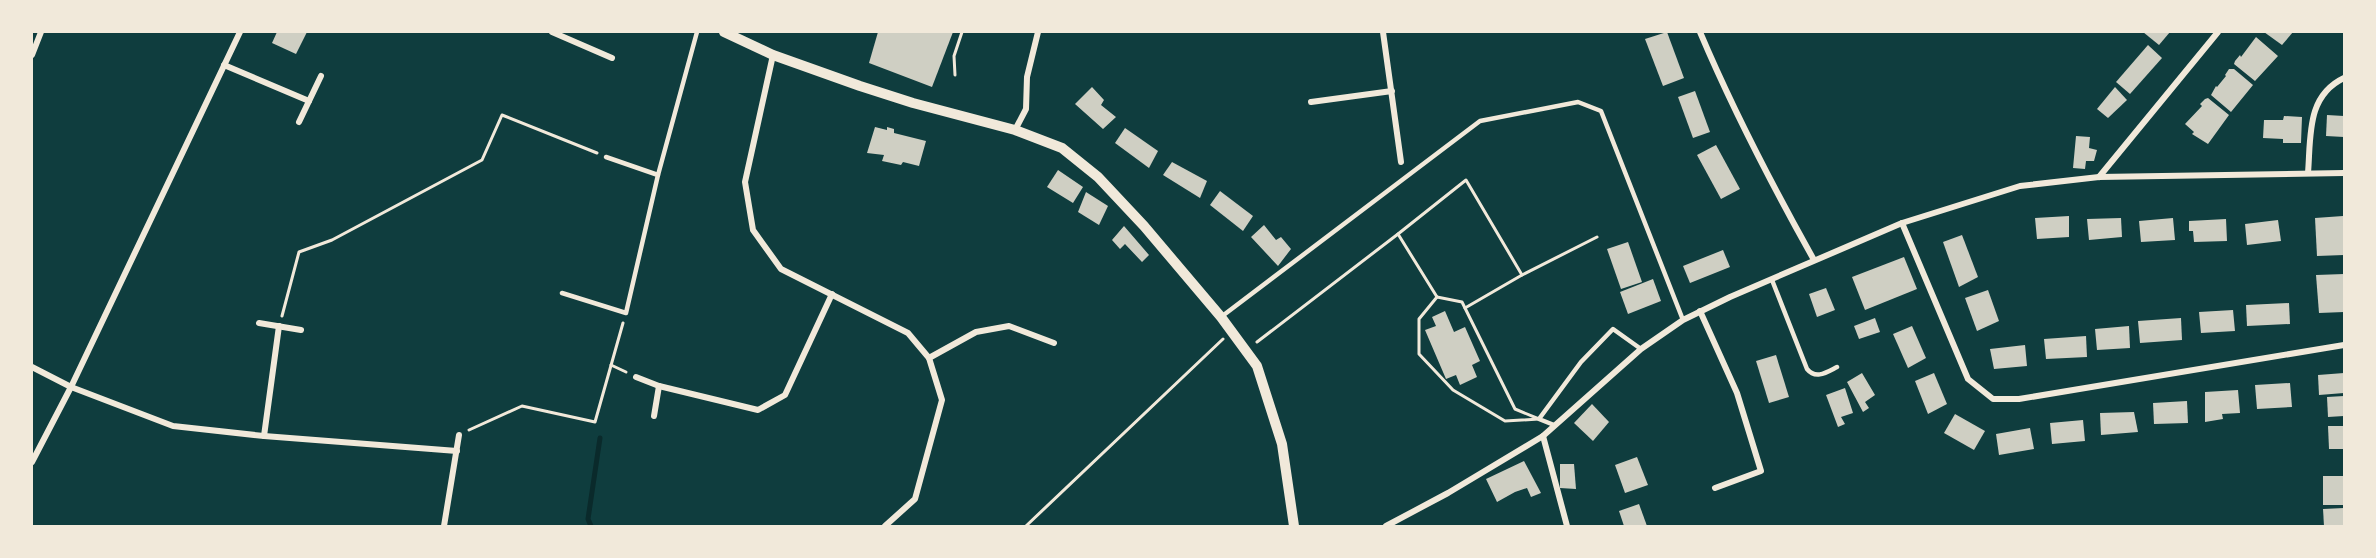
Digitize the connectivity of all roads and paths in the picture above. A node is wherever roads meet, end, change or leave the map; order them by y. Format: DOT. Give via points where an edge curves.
graph roads {
  1 [pos="41,32"];
  2 [pos="240,32"];
  3 [pos="552,32"];
  4 [pos="697,32"];
  5 [pos="724,32"];
  6 [pos="962,32"];
  7 [pos="1038,32"];
  8 [pos="1383,32"];
  9 [pos="1700,32"];
  10 [pos="2218,32"];
  11 [pos="32,50"];
  12 [pos="773,55"];
  13 [pos="612,58"];
  14 [pos="224,65"];
  15 [pos="955,75"];
  16 [pos="321,76"];
  17 [pos="2344,78"];
  18 [pos="1392,91"];
  19 [pos="309,101"];
  20 [pos="1311,102"];
  21 [pos="299,123"];
  22 [pos="1015,130"];
  23 [pos="606,157"];
  24 [pos="1401,162"];
  25 [pos="2344,172"];
  26 [pos="2308,173"];
  27 [pos="658,175"];
  28 [pos="2099,177"];
  29 [pos="1902,224"];
  30 [pos="1398,234"];
  31 [pos="1597,237"];
  32 [pos="1814,260"];
  33 [pos="1522,275"];
  34 [pos="1772,280"];
  35 [pos="562,293"];
  36 [pos="832,294"];
  37 [pos="1437,297"];
  38 [pos="1465,308"];
  39 [pos="1700,311"];
  40 [pos="626,313"];
  41 [pos="1221,317"];
  42 [pos="1683,320"];
  43 [pos="259,323"];
  44 [pos="279,326"];
  45 [pos="301,330"];
  46 [pos="1230,332"];
  47 [pos="1257,342"];
  48 [pos="1053,343"];
  49 [pos="2344,345"];
  50 [pos="1641,349"];
  51 [pos="929,358"];
  52 [pos="611,365"];
  53 [pos="1837,367"];
  54 [pos="32,368"];
  55 [pos="636,377"];
  56 [pos="660,386"];
  57 [pos="71,387"];
  58 [pos="654,416"];
  59 [pos="1539,419"];
  60 [pos="1554,425"];
  61 [pos="459,435"];
  62 [pos="264,436"];
  63 [pos="1543,436"];
  64 [pos="457,451"];
  65 [pos="32,462"];
  66 [pos="1714,488"];
  67 [pos="444,526"];
  68 [pos="885,526"];
  69 [pos="1026,526"];
  70 [pos="1294,526"];
  71 [pos="1386,526"];
  72 [pos="1567,526"];
  1 -- 11 [label="street"];
  2 -- 14 [label="street"];
  3 -- 13 [label="street"];
  4 -- 27 [label="lane"];
  5 -- 12 [label="street"];
  6 -- 15 [label="path" via="954,56"];
  7 -- 22 [label="street" via="1027,77 1026,109"];
  8 -- 18 [label="street"];
  9 -- 32 [label="street" via="1759,162"];
  10 -- 28 [label="street"];
  12 -- 22 [label="street" via="913,103"];
  12 -- 36 [label="street" via="745,182 753,230 781,269"];
  14 -- 19 [label="street"];
  14 -- 57 [label="street"];
  16 -- 19 [label="street"];
  17 -- 26 [label="street" via="2331,85 2313,112"];
  18 -- 20 [label="street"];
  18 -- 24 [label="street"];
  19 -- 21 [label="street"];
  22 -- 41 [label="street" via="1062,148 1098,177"];
  23 -- 27 [label="lane"];
  23 -- 44 [label="path" via="502,115 482,160 332,240 299,252"];
  25 -- 26 [label="street"];
  26 -- 28 [label="street"];
  27 -- 40 [label="lane"];
  28 -- 29 [label="street" via="2020,186"];
  29 -- 32 [label="street"];
  29 -- 49 [label="street" via="1968,379 1993,399 2019,399"];
  30 -- 33 [label="path" via="1466,180"];
  30 -- 37 [label="path"];
  30 -- 47 [label="path"];
  31 -- 33 [label="path"];
  32 -- 34 [label="street"];
  33 -- 38 [label="path"];
  34 -- 39 [label="street"];
  34 -- 53 [label="lane" via="1808,369 1816,375"];
  35 -- 40 [label="lane"];
  36 -- 51 [label="street" via="908,333"];
  36 -- 56 [label="street" via="786,395 758,410"];
  37 -- 38 [label="path" via="1462,302"];
  37 -- 59 [label="path" via="1419,319 1419,354 1453,390 1505,421"];
  38 -- 59 [label="path" via="1515,410"];
  39 -- 42 [label="street"];
  39 -- 66 [label="street" via="1737,393 1761,471"];
  40 -- 52 [label="path"];
  41 -- 42 [label="lane" via="1480,121 1578,102 1601,111"];
  41 -- 46 [label="street"];
  42 -- 50 [label="street"];
  43 -- 44 [label="street"];
  44 -- 45 [label="street"];
  44 -- 62 [label="street"];
  46 -- 69 [label="path"];
  46 -- 70 [label="street" via="1257,366 1282,444"];
  48 -- 51 [label="street" via="1009,326 976,332"];
  50 -- 59 [label="lane" via="1613,329 1581,362"];
  50 -- 60 [label="street"];
  51 -- 68 [label="street" via="942,400 915,499"];
  52 -- 55 [label="path"];
  52 -- 61 [label="path" via="595,422 522,406"];
  54 -- 57 [label="street"];
  55 -- 56 [label="street"];
  56 -- 58 [label="street"];
  57 -- 62 [label="street" via="173,426"];
  57 -- 65 [label="street"];
  59 -- 60 [label="lane"];
  60 -- 63 [label="street"];
  61 -- 64 [label="street"];
  62 -- 64 [label="street"];
  63 -- 71 [label="street"];
  63 -- 72 [label="street"];
  64 -- 67 [label="street"];
}
